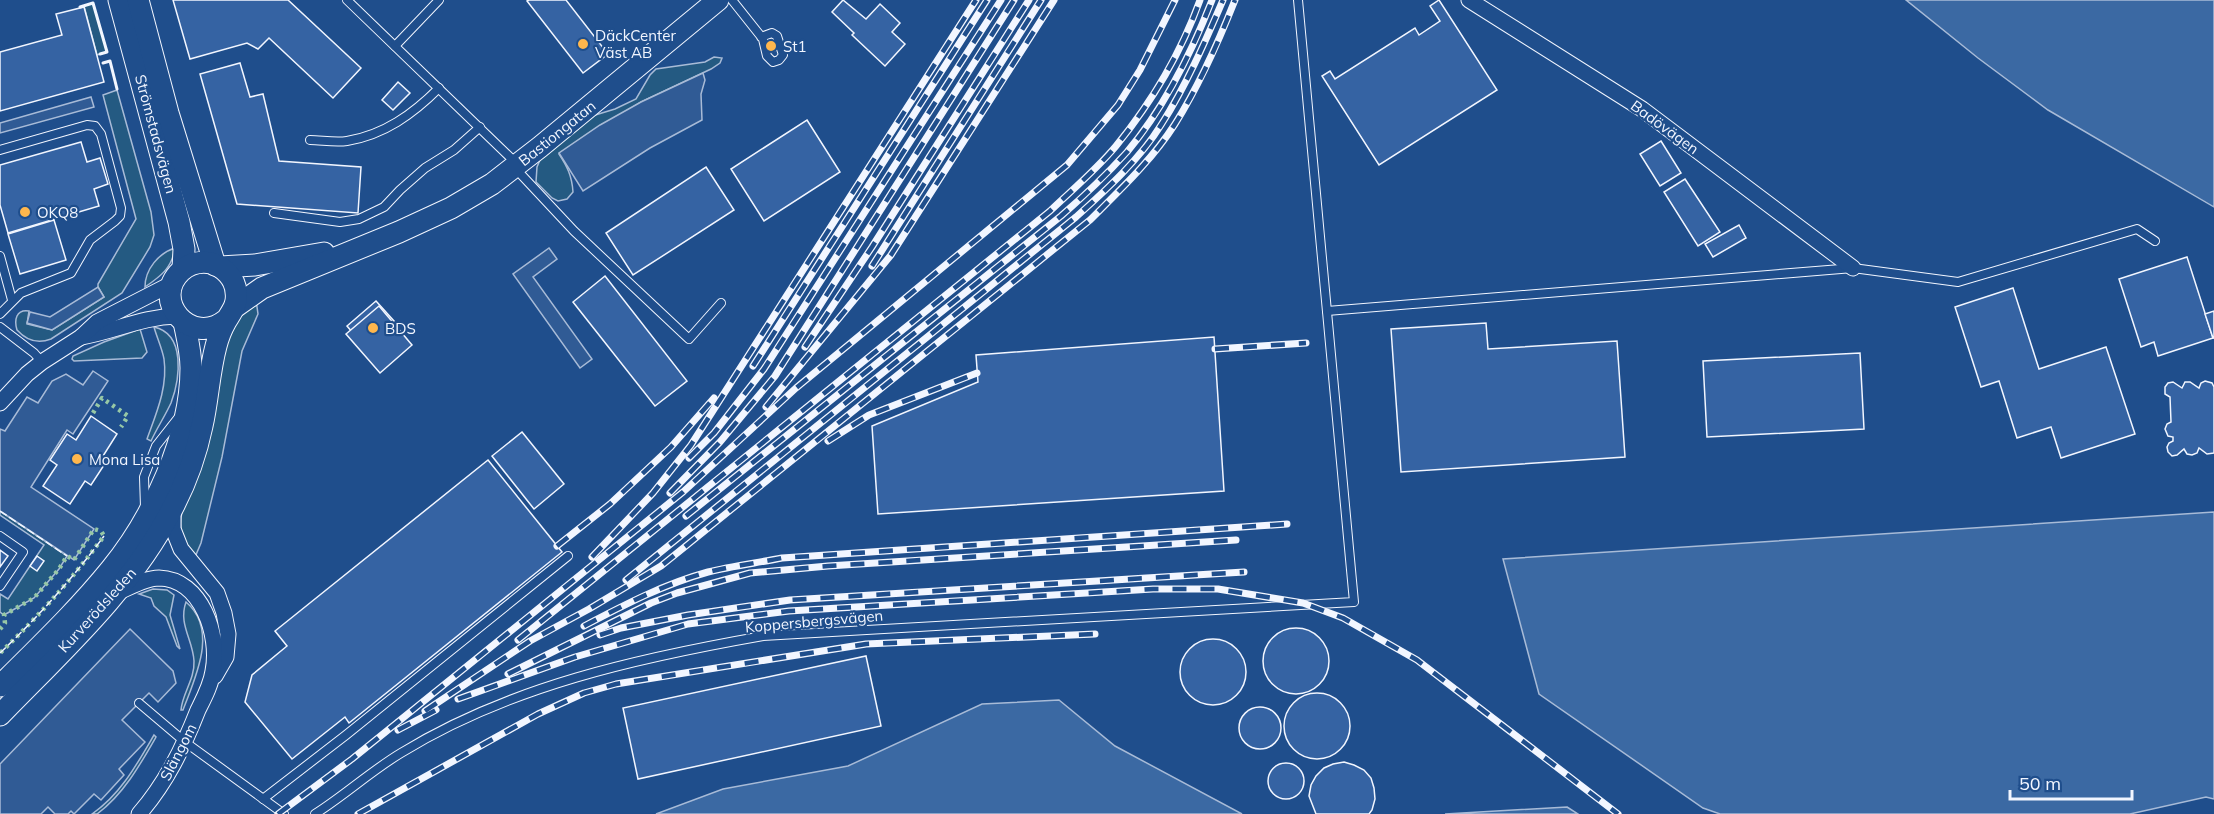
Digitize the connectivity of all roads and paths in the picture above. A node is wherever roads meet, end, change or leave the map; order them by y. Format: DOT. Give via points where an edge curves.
graph roads {
  1 [pos="119,0"];
  2 [pos="138,0"];
  3 [pos="347,0"];
  4 [pos="439,0"];
  5 [pos="718,0"];
  6 [pos="732,0"];
  7 [pos="1298,0"];
  8 [pos="1469,0"];
  9 [pos="761,37"];
  10 [pos="394,46"];
  11 [pos="439,88"];
  12 [pos="480,127"];
  13 [pos="309,140"];
  14 [pos="0,150"];
  15 [pos="516,166"];
  16 [pos="274,213"];
  17 [pos="380,239"];
  18 [pos="2155,241"];
  19 [pos="0,256"];
  20 [pos="218,266"];
  21 [pos="1853,268"];
  22 [pos="178,276"];
  23 [pos="12,300"];
  24 [pos="721,303"];
  25 [pos="1327,310"];
  26 [pos="230,313"];
  27 [pos="0,314"];
  28 [pos="181,319"];
  29 [pos="0,327"];
  30 [pos="81,337"];
  31 [pos="42,362"];
  32 [pos="0,403"];
  33 [pos="173,508"];
  34 [pos="0,536"];
  35 [pos="568,556"];
  36 [pos="0,586"];
  37 [pos="116,593"];
  38 [pos="0,686"];
  39 [pos="209,686"];
  40 [pos="139,703"];
  41 [pos="0,716"];
  42 [pos="185,742"];
  43 [pos="263,799"];
  44 [pos="139,814"];
  45 [pos="284,814"];
  46 [pos="315,814"];
  1 -- 22 [label="main road, Strömstadsvägen" via="179,222 184,249"];
  2 -- 20 [label="main road, Strömstadsvägen" via="168,114"];
  3 -- 10 [label="lane"];
  4 -- 10 [label="lane"];
  5 -- 15 [label="main road, Bastiongatan"];
  6 -- 9 [label="lane"];
  7 -- 25 [label="lane"];
  8 -- 21 [label="street, Badövägen" via="1642,109"];
  10 -- 11 [label="lane"];
  11 -- 12 [label="lane"];
  11 -- 13 [label="lane" via="401,121 374,134 345,142"];
  12 -- 15 [label="lane"];
  12 -- 16 [label="lane" via="425,168 384,207 359,219 340,222"];
  14 -- 23 [label="lane" via="95,126 101,134 121,208 120,216 90,240 71,273 31,287"];
  15 -- 17 [label="main road, Bastiongatan" via="451,208"];
  15 -- 24 [label="lane" via="574,231 689,339"];
  17 -- 20 [label="main road, Bastiongatan" via="315,256"];
  17 -- 26 [label="main road, Bastiongatan" via="262,288"];
  18 -- 21 [label="lane" via="2137,229 1958,282"];
  19 -- 23 [label="lane"];
  20 -- 22 [label="main road" via="199,263"];
  20 -- 26 [label="main road, Kurverödsleden" via="234,282 237,297"];
  21 -- 25 [label="lane"];
  22 -- 28 [label="main road, Kurverödsleden" via="171,300"];
  22 -- 30 [label="street" via="97,322"];
  23 -- 27 [label="lane"];
  25 -- 46 [label="lane, Koppersbergsvägen" via="1354,602 763,636 666,653 558,683 474,716 400,754"];
  26 -- 28 [label="main road" via="216,326 205,329 194,328"];
  26 -- 33 [label="main road, Kurverödsleden" via="216,346 202,429"];
  28 -- 30 [label="street" via="147,318"];
  28 -- 38 [label="main road, Kurverödsleden" via="189,342 191,368 186,408 177,445 145,520 111,569"];
  29 -- 31 [label="lane"];
  30 -- 31 [label="street"];
  31 -- 32 [label="street"];
  33 -- 37 [label="main road, Kurverödsleden"];
  33 -- 39 [label="street, Slängom" via="174,537 218,593 227,623 226,657"];
  34 -- 36 [label="lane" via="23,552"];
  35 -- 43 [label="lane"];
  37 -- 39 [label="street, Slängom" via="156,578 178,584 196,596 212,637 213,671"];
  37 -- 41 [label="main road, Kurverödsleden"];
  39 -- 42 [label="street, Slängom"];
  40 -- 42 [label="lane"];
  42 -- 43 [label="lane"];
  42 -- 44 [label="street, Slängom" via="157,793"];
  43 -- 45 [label="lane"];
}
